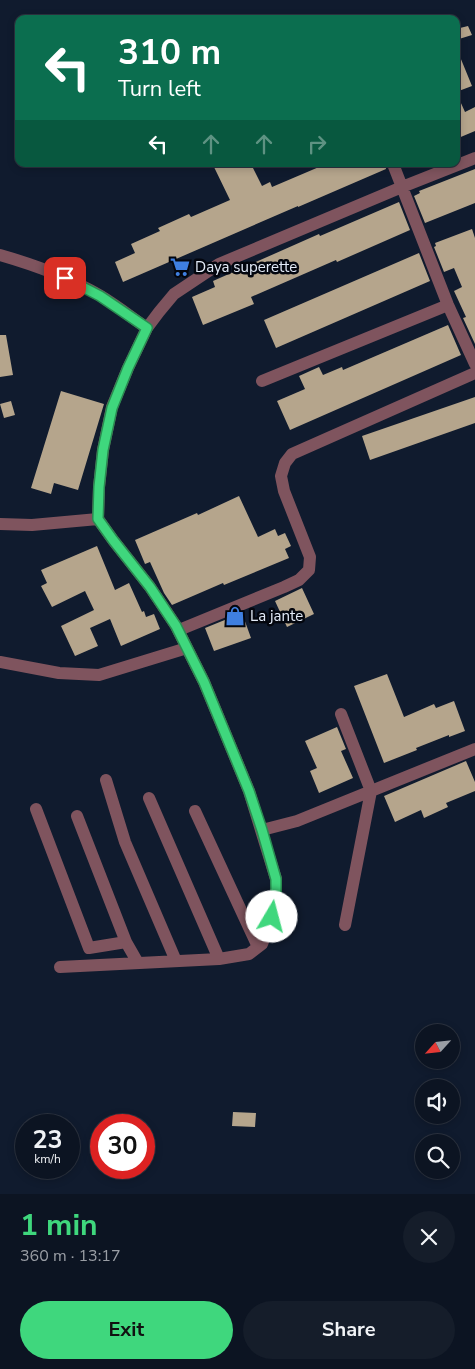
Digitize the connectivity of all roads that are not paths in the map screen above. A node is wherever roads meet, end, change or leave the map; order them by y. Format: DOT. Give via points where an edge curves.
graph roads {
  1 [pos="475,158"];
  2 [pos="460,164"];
  3 [pos="393,167"];
  4 [pos="452,167"];
  5 [pos="402,187"];
  6 [pos="0,255"];
  7 [pos="448,305"];
  8 [pos="147,328"];
  9 [pos="475,364"];
  10 [pos="475,373"];
  11 [pos="262,382"];
  12 [pos="98,519"];
  13 [pos="0,524"];
  14 [pos="178,630"];
  15 [pos="187,648"];
  16 [pos="0,662"];
  17 [pos="341,714"];
  18 [pos="475,749"];
  19 [pos="106,780"];
  20 [pos="371,791"];
  21 [pos="149,798"];
  22 [pos="36,809"];
  23 [pos="195,811"];
  24 [pos="77,816"];
  25 [pos="262,830"];
  26 [pos="345,925"];
  27 [pos="126,942"];
  28 [pos="258,947"];
  29 [pos="219,959"];
  30 [pos="176,962"];
  31 [pos="138,963"];
  32 [pos="60,967"];
  1 -- 2 [label="street"];
  3 -- 5 [label="street"];
  4 -- 5 [label="street"];
  5 -- 7 [label="street"];
  5 -- 8 [label="street" via="219,264 174,294"];
  6 -- 8 [label="street" via="65,278 100,296"];
  7 -- 9 [label="street"];
  7 -- 11 [label="street"];
  8 -- 12 [label="street" via="112,408 103,450"];
  10 -- 14 [label="street" via="292,454 284,463 281,476 310,557 309,570 299,580 284,587"];
  12 -- 13 [label="street" via="32,525"];
  12 -- 14 [label="street"];
  14 -- 15 [label="street"];
  15 -- 16 [label="street" via="99,676 59,673"];
  15 -- 25 [label="street" via="230,743"];
  17 -- 20 [label="street"];
  18 -- 20 [label="street"];
  19 -- 30 [label="street" via="125,842"];
  20 -- 25 [label="street" via="297,821"];
  20 -- 26 [label="street"];
  21 -- 29 [label="street"];
  22 -- 27 [label="street" via="89,948"];
  23 -- 28 [label="street"];
  24 -- 27 [label="street"];
  25 -- 28 [label="street" via="276,879 276,898 272,917"];
  27 -- 31 [label="street"];
  28 -- 29 [label="street" via="249,954"];
  29 -- 30 [label="street"];
  30 -- 31 [label="street"];
  31 -- 32 [label="street"];
}
